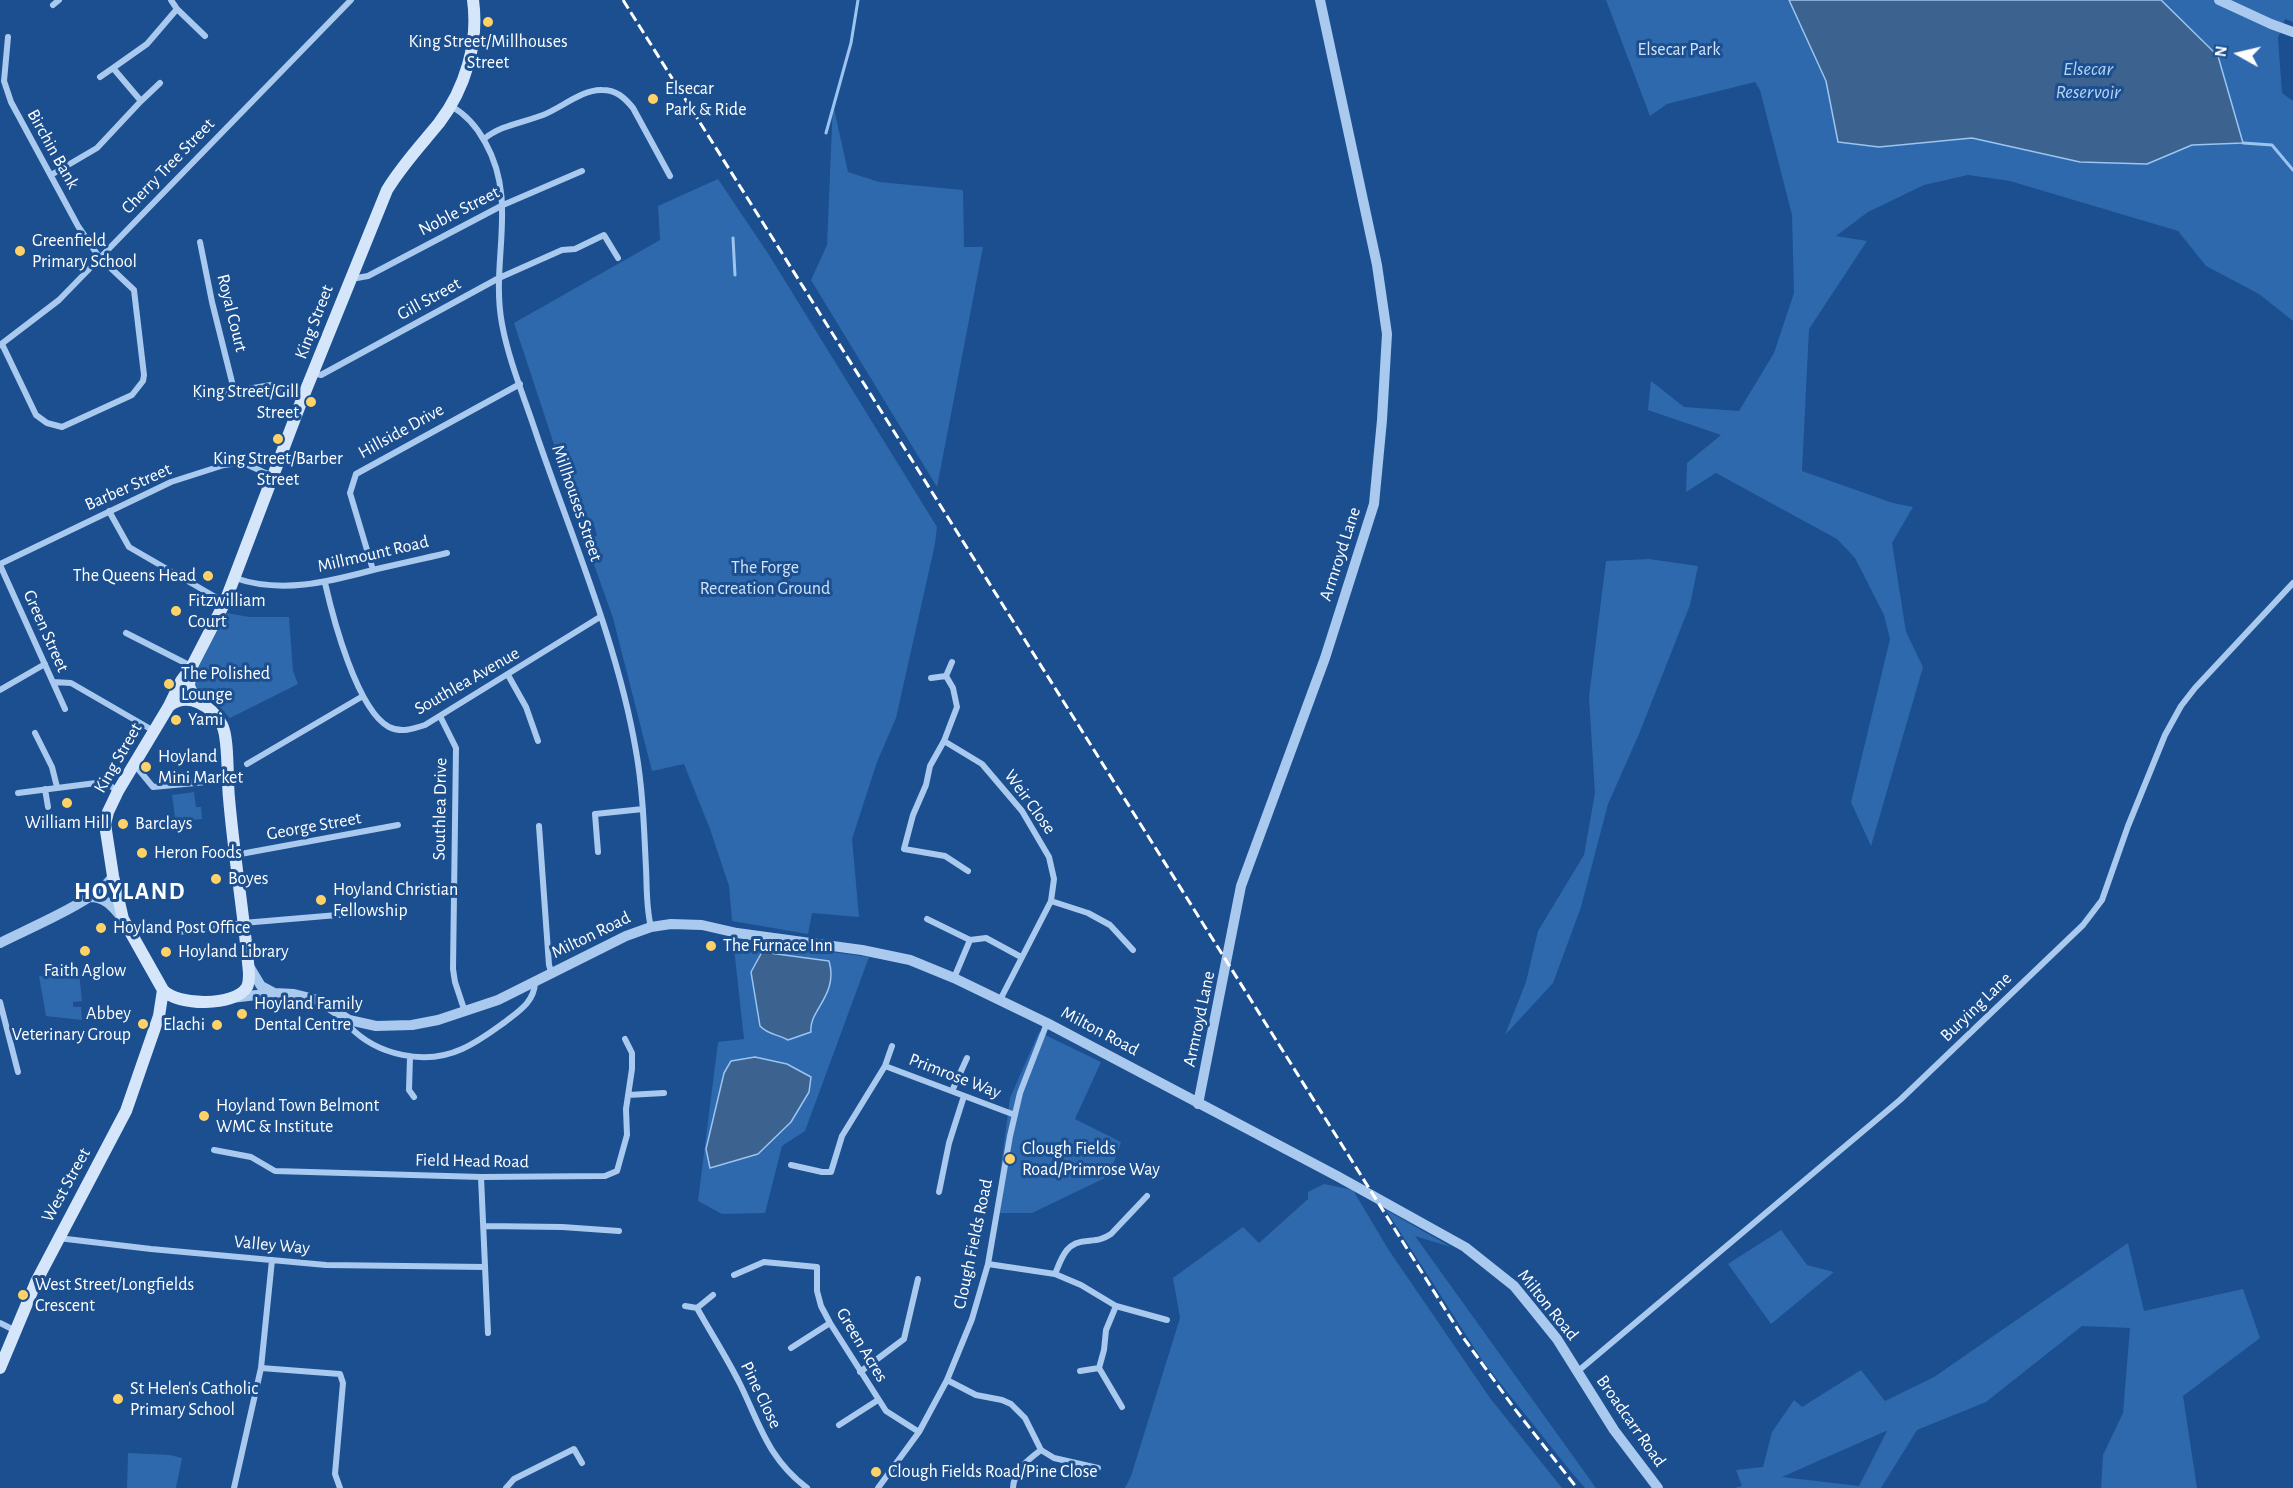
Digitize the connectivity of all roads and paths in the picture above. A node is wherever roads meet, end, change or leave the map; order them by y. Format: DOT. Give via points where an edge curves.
graph roads {
  1 [pos="59,0"];
  2 [pos="171,0"];
  3 [pos="351,0"];
  4 [pos="473,0"];
  5 [pos="1320,0"];
  6 [pos="2219,0"];
  7 [pos="53,5"];
  8 [pos="177,9"];
  9 [pos="2293,32"];
  10 [pos="205,36"];
  11 [pos="8,37"];
  12 [pos="4,47"];
  13 [pos="113,68"];
  14 [pos="100,77"];
  15 [pos="160,83"];
  16 [pos="141,101"];
  17 [pos="450,106"];
  18 [pos="483,139"];
  19 [pos="582,171"];
  20 [pos="51,175"];
  21 [pos="670,176"];
  22 [pos="503,205"];
  23 [pos="200,242"];
  24 [pos="99,257"];
  25 [pos="618,258"];
  26 [pos="351,276"];
  27 [pos="499,278"];
  28 [pos="1,345"];
  29 [pos="313,374"];
  30 [pos="519,384"];
  31 [pos="234,390"];
  32 [pos="199,397"];
  33 [pos="303,397"];
  34 [pos="273,477"];
  35 [pos="109,511"];
  36 [pos="447,553"];
  37 [pos="0,565"];
  38 [pos="373,570"];
  39 [pos="236,578"];
  40 [pos="325,583"];
  41 [pos="2293,583"];
  42 [pos="225,603"];
  43 [pos="600,617"];
  44 [pos="126,633"];
  45 [pos="952,662"];
  46 [pos="45,664"];
  47 [pos="192,666"];
  48 [pos="508,675"];
  49 [pos="946,676"];
  50 [pos="932,678"];
  51 [pos="53,682"];
  52 [pos="0,690"];
  53 [pos="363,696"];
  54 [pos="196,701"];
  55 [pos="169,706"];
  56 [pos="65,709"];
  57 [pos="440,716"];
  58 [pos="154,731"];
  59 [pos="35,733"];
  60 [pos="538,741"];
  61 [pos="944,741"];
  62 [pos="134,764"];
  63 [pos="248,764"];
  64 [pos="227,780"];
  65 [pos="57,788"];
  66 [pos="45,789"];
  67 [pos="118,791"];
  68 [pos="18,793"];
  69 [pos="48,807"];
  70 [pos="643,809"];
  71 [pos="398,825"];
  72 [pos="539,825"];
  73 [pos="598,852"];
  74 [pos="235,855"];
  75 [pos="968,871"];
  76 [pos="113,876"];
  77 [pos="90,897"];
  78 [pos="1051,901"];
  79 [pos="361,913"];
  80 [pos="123,919"];
  81 [pos="927,919"];
  82 [pos="243,923"];
  83 [pos="651,927"];
  84 [pos="178,932"];
  85 [pos="970,940"];
  86 [pos="0,943"];
  87 [pos="1133,950"];
  88 [pos="1021,957"];
  89 [pos="249,966"];
  90 [pos="552,975"];
  91 [pos="954,978"];
  92 [pos="535,983"];
  93 [pos="163,990"];
  94 [pos="274,993"];
  95 [pos="230,999"];
  96 [pos="1000,1000"];
  97 [pos="188,1001"];
  98 [pos="0,1002"];
  99 [pos="465,1012"];
  100 [pos="159,1016"];
  101 [pos="349,1020"];
  102 [pos="1047,1023"];
  103 [pos="625,1039"];
  104 [pos="892,1046"];
  105 [pos="410,1057"];
  106 [pos="967,1058"];
  107 [pos="885,1065"];
  108 [pos="18,1072"];
  109 [pos="952,1090"];
  110 [pos="664,1093"];
  111 [pos="628,1095"];
  112 [pos="964,1096"];
  113 [pos="414,1097"];
  114 [pos="1198,1104"];
  115 [pos="1015,1115"];
  116 [pos="254,1148"];
  117 [pos="214,1150"];
  118 [pos="251,1157"];
  119 [pos="791,1165"];
  120 [pos="481,1178"];
  121 [pos="939,1192"];
  122 [pos="1147,1196"];
  123 [pos="484,1226"];
  124 [pos="619,1231"];
  125 [pos="58,1238"];
  126 [pos="272,1260"];
  127 [pos="988,1264"];
  128 [pos="485,1268"];
  129 [pos="1055,1274"];
  130 [pos="734,1275"];
  131 [pos="918,1280"];
  132 [pos="713,1295"];
  133 [pos="685,1306"];
  134 [pos="1116,1306"];
  135 [pos="697,1308"];
  136 [pos="1167,1320"];
  137 [pos="0,1323"];
  138 [pos="830,1323"];
  139 [pos="14,1330"];
  140 [pos="488,1333"];
  141 [pos="791,1348"];
  142 [pos="0,1368"];
  143 [pos="261,1368"];
  144 [pos="1099,1368"];
  145 [pos="1080,1371"];
  146 [pos="860,1372"];
  147 [pos="1577,1372"];
  148 [pos="947,1380"];
  149 [pos="878,1400"];
  150 [pos="1122,1407"];
  151 [pos="839,1425"];
  152 [pos="919,1432"];
  153 [pos="1041,1450"];
  154 [pos="582,1463"];
  155 [pos="1098,1468"];
  156 [pos="234,1488"];
  157 [pos="338,1488"];
  158 [pos="506,1488"];
  159 [pos="807,1488"];
  160 [pos="878,1488"];
  161 [pos="1013,1488"];
  162 [pos="1658,1488"];
  1 -- 7 [label="street"];
  2 -- 8 [label="street"];
  3 -- 24 [label="street, Cherry Tree Street"];
  4 -- 17 [label="main road, King Street" via="473,42 462,83"];
  5 -- 114 [label="street, Armroyd Lane" via="1377,265 1387,334 1374,504 1325,658 1241,886"];
  6 -- 9 [label="street"];
  8 -- 10 [label="street"];
  8 -- 13 [label="street" via="147,44"];
  11 -- 12 [label="street, Birchin Bank"];
  12 -- 20 [label="street, Birchin Bank" via="4,81 11,102"];
  13 -- 14 [label="street"];
  13 -- 16 [label="street"];
  15 -- 16 [label="street"];
  16 -- 20 [label="street" via="97,148"];
  17 -- 18 [label="street, Millhouses Street"];
  17 -- 26 [label="main road, King Street" via="387,190"];
  18 -- 21 [label="street" via="591,91 608,90 633,108"];
  18 -- 22 [label="street, Millhouses Street" via="499,174"];
  19 -- 22 [label="street, Noble Street"];
  20 -- 24 [label="street, Birchin Bank"];
  22 -- 26 [label="street, Noble Street" via="368,276"];
  22 -- 27 [label="street, Millhouses Street"];
  23 -- 31 [label="street, Royal Court"];
  24 -- 28 [label="street, Cherry Tree Street" via="59,300"];
  24 -- 28 [label="street, Birchin Bank" via="134,290 144,375 132,395 62,427 46,423 36,415"];
  25 -- 27 [label="street, Gill Street" via="604,236"];
  26 -- 29 [label="main road, King Street"];
  27 -- 29 [label="street, Gill Street" via="325,374"];
  27 -- 30 [label="street, Millhouses Street" via="501,322"];
  29 -- 33 [label="main road, King Street"];
  30 -- 38 [label="street, Hillside Drive" via="356,474 350,493"];
  30 -- 43 [label="street, Millhouses Street"];
  31 -- 32 [label="street"];
  31 -- 33 [label="street" via="271,385"];
  33 -- 34 [label="main road, King Street"];
  34 -- 35 [label="street, Barber Street" via="248,465 224,465 171,482"];
  34 -- 39 [label="main road, King Street"];
  35 -- 37 [label="street, Barber Street"];
  35 -- 42 [label="street" via="129,547"];
  36 -- 38 [label="street, Millmount Road"];
  37 -- 46 [label="street, Green Street"];
  38 -- 40 [label="street, Millmount Road"];
  39 -- 40 [label="street, Millmount Road" via="269,586"];
  39 -- 42 [label="main road, King Street"];
  40 -- 53 [label="street, Southlea Avenue" via="335,627"];
  41 -- 147 [label="street, Burying Lane" via="2181,706 2154,759 2102,900 2084,925 1900,1100"];
  42 -- 47 [label="main road, King Street"];
  43 -- 48 [label="street, Southlea Avenue"];
  43 -- 70 [label="street, Millhouses Street" via="623,688"];
  44 -- 47 [label="street"];
  45 -- 49 [label="street"];
  46 -- 51 [label="street, Green Street"];
  46 -- 52 [label="street"];
  47 -- 54 [label="main road, King Street" via="189,686"];
  47 -- 55 [label="main road, King Street"];
  48 -- 57 [label="street, Southlea Avenue"];
  48 -- 60 [label="street" via="526,707"];
  49 -- 50 [label="street"];
  49 -- 61 [label="street" via="957,707"];
  51 -- 56 [label="street, Green Street"];
  51 -- 58 [label="street" via="71,683"];
  53 -- 57 [label="street, Southlea Avenue" via="380,720 398,730 411,730"];
  53 -- 63 [label="street"];
  54 -- 55 [label="main road" via="181,699"];
  54 -- 64 [label="main road" via="223,726"];
  55 -- 58 [label="main road, King Street"];
  57 -- 99 [label="street, Southlea Drive" via="456,748 453,969"];
  58 -- 62 [label="main road, King Street"];
  59 -- 65 [label="street" via="52,766"];
  61 -- 75 [label="street" via="930,766 904,849 945,856"];
  61 -- 78 [label="street, Weir Close" via="982,764 1022,811 1049,857 1054,879"];
  62 -- 64 [label="street" via="153,787"];
  62 -- 67 [label="main road, King Street"];
  64 -- 74 [label="main road"];
  65 -- 66 [label="street"];
  65 -- 67 [label="street" via="96,783"];
  66 -- 68 [label="street"];
  66 -- 69 [label="street"];
  67 -- 76 [label="main road, King Street" via="105,824"];
  70 -- 73 [label="street" via="596,814"];
  70 -- 83 [label="street, Millhouses Street"];
  71 -- 74 [label="street, George Street"];
  72 -- 90 [label="street"];
  74 -- 82 [label="main road"];
  76 -- 77 [label="street"];
  76 -- 80 [label="main road, King Street"];
  77 -- 80 [label="street" via="111,904"];
  77 -- 86 [label="street"];
  78 -- 87 [label="street" via="1089,913 1110,925"];
  78 -- 88 [label="street, Weir Close"];
  79 -- 82 [label="street"];
  80 -- 93 [label="main road, King Street"];
  81 -- 85 [label="street"];
  82 -- 84 [label="street"];
  82 -- 89 [label="main road"];
  83 -- 90 [label="street, Milton Road"];
  83 -- 91 [label="street, Milton Road" via="691,924 862,950 910,960"];
  85 -- 88 [label="street" via="986,938"];
  85 -- 91 [label="street"];
  88 -- 96 [label="street, Weir Close"];
  89 -- 94 [label="street" via="261,986"];
  89 -- 95 [label="main road" via="247,987"];
  90 -- 92 [label="street, Milton Road"];
  91 -- 96 [label="street, Milton Road"];
  92 -- 99 [label="street, Milton Road"];
  92 -- 105 [label="street, Milton Road" via="529,1002 486,1036 460,1050"];
  93 -- 97 [label="main road" via="172,998"];
  93 -- 100 [label="main road, West Street"];
  94 -- 95 [label="street, Milton Road"];
  94 -- 101 [label="street, Milton Road" via="318,1000"];
  95 -- 97 [label="main road, Milton Road"];
  96 -- 102 [label="street, Milton Road"];
  97 -- 100 [label="main road"];
  98 -- 108 [label="street"];
  99 -- 101 [label="street, Milton Road" via="400,1026"];
  100 -- 125 [label="main road, West Street" via="126,1111"];
  101 -- 105 [label="street, Milton Road" via="350,1027 371,1044"];
  102 -- 114 [label="street, Milton Road"];
  102 -- 115 [label="street, Clough Fields Road"];
  103 -- 111 [label="street, Field Head Road" via="632,1053 633,1069"];
  104 -- 107 [label="street, Primrose Way"];
  105 -- 113 [label="street" via="409,1090"];
  106 -- 109 [label="street"];
  107 -- 109 [label="street, Primrose Way"];
  107 -- 119 [label="street, Primrose Way" via="842,1136 831,1172"];
  109 -- 112 [label="street, Primrose Way"];
  110 -- 111 [label="street"];
  111 -- 120 [label="street, Field Head Road" via="627,1135 617,1171 605,1176"];
  112 -- 115 [label="street, Primrose Way"];
  112 -- 121 [label="street"];
  114 -- 147 [label="street, Milton Road" via="1465,1247 1514,1286 1557,1339"];
  115 -- 127 [label="street, Clough Fields Road"];
  116 -- 118 [label="street"];
  117 -- 118 [label="street, Field Head Road"];
  118 -- 120 [label="street, Field Head Road" via="275,1171"];
  120 -- 123 [label="street"];
  122 -- 129 [label="street" via="1104,1239 1069,1246"];
  123 -- 124 [label="street"];
  123 -- 128 [label="street"];
  125 -- 126 [label="street, Valley Way"];
  125 -- 139 [label="main road, West Street"];
  126 -- 128 [label="street, Valley Way"];
  126 -- 143 [label="street"];
  127 -- 129 [label="street"];
  127 -- 148 [label="street, Clough Fields Road" via="972,1319"];
  128 -- 140 [label="street"];
  129 -- 134 [label="street"];
  130 -- 138 [label="street, Green Acres" via="764,1262 817,1267 817,1291"];
  131 -- 146 [label="street" via="904,1339"];
  132 -- 135 [label="street"];
  133 -- 135 [label="street"];
  134 -- 136 [label="street"];
  134 -- 144 [label="street" via="1106,1330"];
  135 -- 159 [label="street, Pine Close" via="739,1382 772,1453"];
  137 -- 139 [label="street"];
  138 -- 141 [label="street"];
  138 -- 146 [label="street, Green Acres"];
  139 -- 142 [label="main road, West Street"];
  143 -- 156 [label="street"];
  143 -- 157 [label="street" via="340,1374 343,1383 335,1474"];
  144 -- 145 [label="street"];
  144 -- 150 [label="street"];
  146 -- 149 [label="street, Green Acres"];
  147 -- 162 [label="street, Broadcarr Road"];
  148 -- 152 [label="street, Clough Fields Road"];
  148 -- 153 [label="street" via="976,1395 1011,1404 1025,1418"];
  149 -- 151 [label="street"];
  149 -- 152 [label="street, Green Acres" via="886,1411"];
  152 -- 160 [label="street, Clough Fields Road"];
  153 -- 155 [label="street" via="1054,1458"];
  153 -- 161 [label="street" via="1021,1467"];
  154 -- 158 [label="street" via="574,1449 514,1479"];
}
